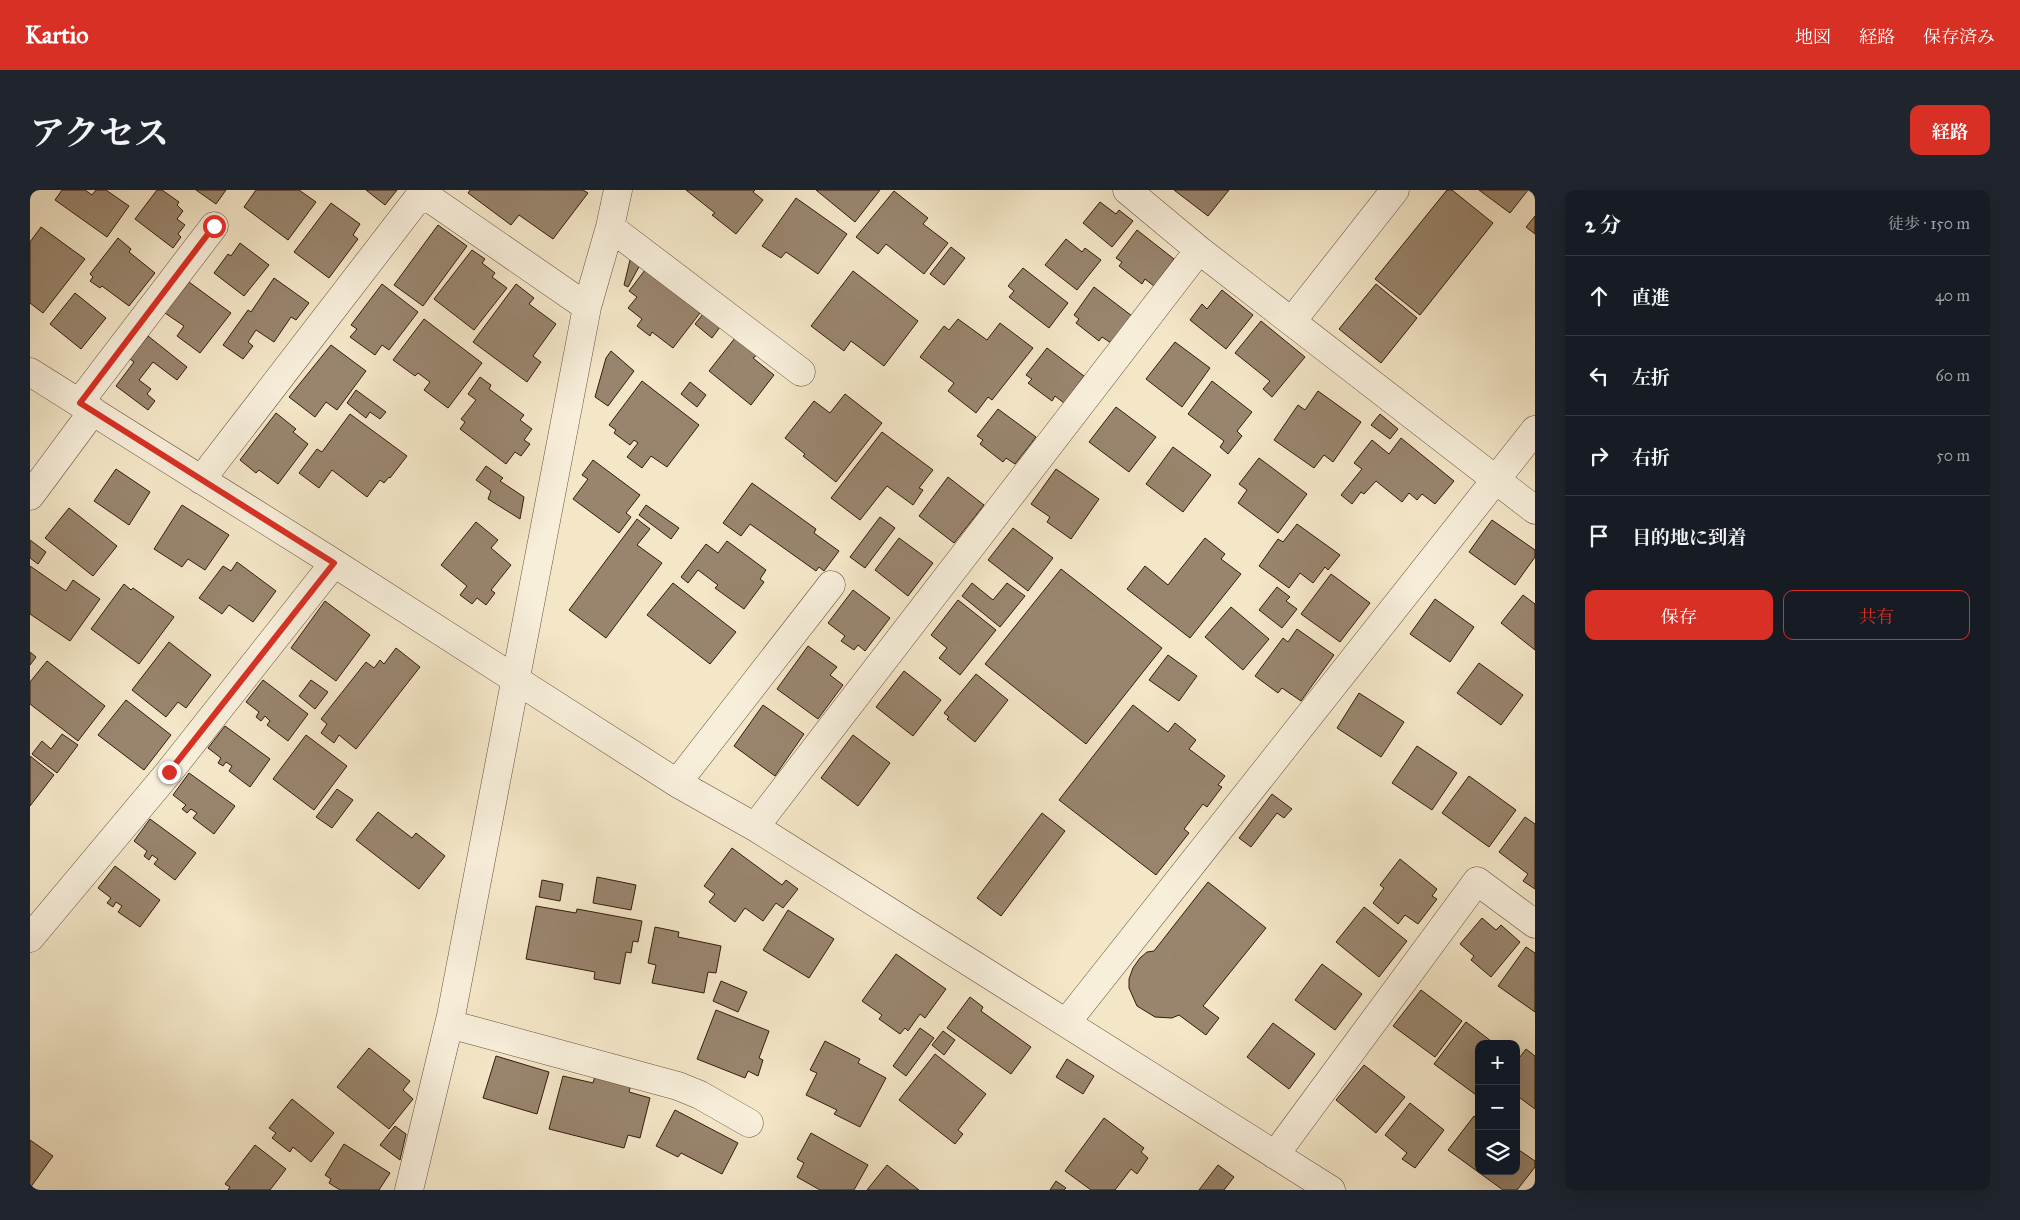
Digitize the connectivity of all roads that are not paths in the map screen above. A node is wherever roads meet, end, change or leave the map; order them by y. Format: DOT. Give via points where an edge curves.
graph roads {
  1 [pos="618,190"];
  2 [pos="1127,190"];
  3 [pos="1395,190"];
  4 [pos="214,226"];
  5 [pos="610,227"];
  6 [pos="1200,250"];
  7 [pos="588,307"];
  8 [pos="1292,321"];
  9 [pos="30,372"];
  10 [pos="802,372"];
  11 [pos="86,407"];
  12 [pos="1535,430"];
  13 [pos="1496,479"];
  14 [pos="201,480"];
  15 [pos="30,496"];
  16 [pos="1535,510"];
  17 [pos="334,563"];
  18 [pos="830,585"];
  19 [pos="516,681"];
  20 [pos="677,783"];
  21 [pos="755,827"];
  22 [pos="1535,924"];
  23 [pos="30,938"];
  24 [pos="1066,1023"];
  25 [pos="449,1024"];
  26 [pos="749,1123"];
  27 [pos="1275,1155"];
  28 [pos="409,1190"];
  29 [pos="1331,1190"];
  1 -- 5 [label="street"];
  2 -- 6 [label="street"];
  3 -- 8 [label="street"];
  4 -- 11 [label="street"];
  5 -- 7 [label="street"];
  5 -- 10 [label="street"];
  6 -- 8 [label="street"];
  6 -- 21 [label="street"];
  7 -- 14 [label="street" via="422,193"];
  7 -- 19 [label="street"];
  8 -- 13 [label="street"];
  9 -- 11 [label="street"];
  11 -- 14 [label="street"];
  11 -- 15 [label="street"];
  12 -- 13 [label="street"];
  13 -- 16 [label="street"];
  13 -- 24 [label="street"];
  14 -- 17 [label="street"];
  17 -- 19 [label="street"];
  17 -- 23 [label="street" via="169,772"];
  18 -- 20 [label="street"];
  19 -- 20 [label="street"];
  19 -- 25 [label="street"];
  20 -- 21 [label="street"];
  21 -- 24 [label="street"];
  22 -- 27 [label="street" via="1477,881"];
  24 -- 27 [label="street"];
  25 -- 26 [label="street" via="678,1086"];
  25 -- 28 [label="street"];
  27 -- 29 [label="street"];
}
